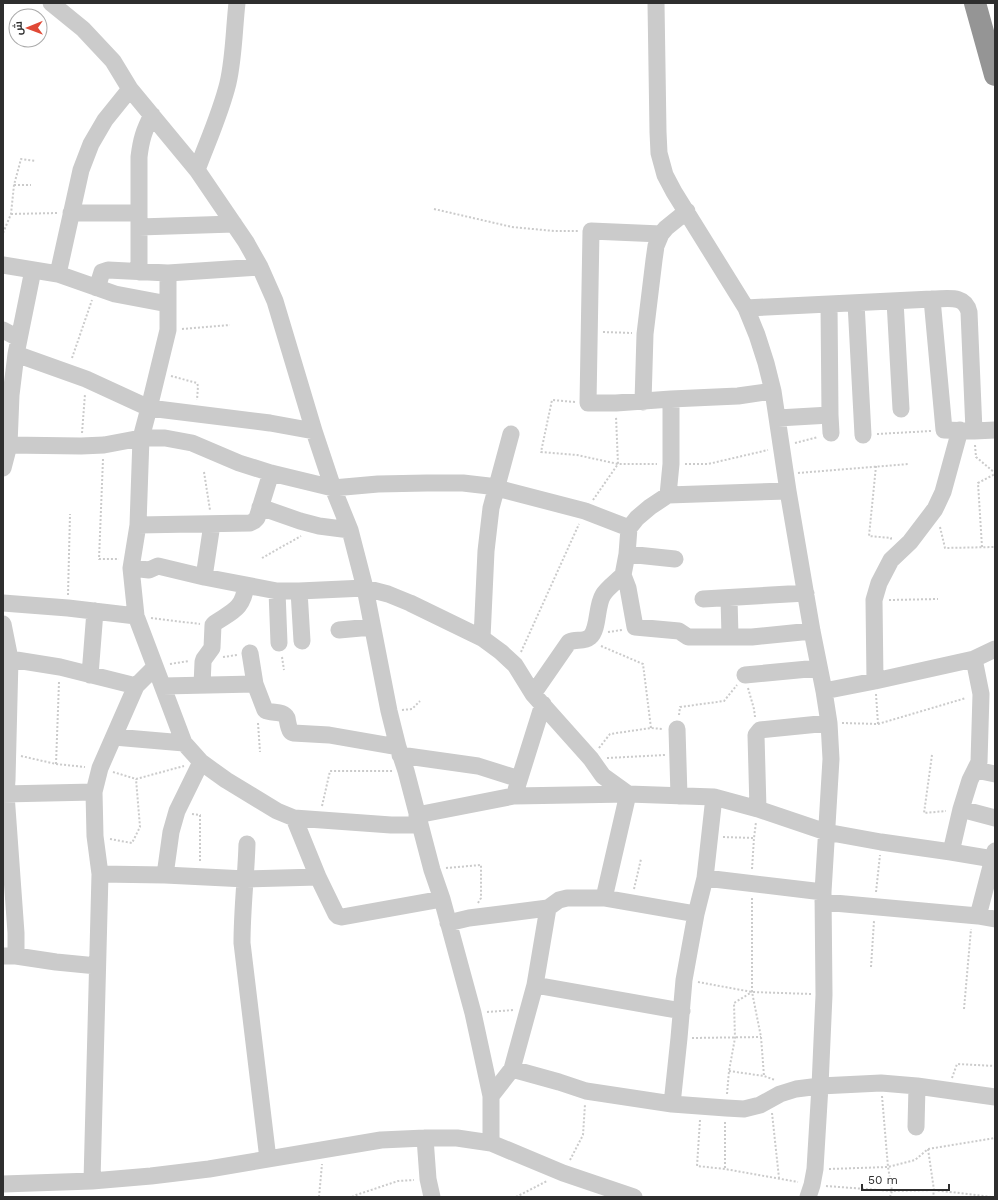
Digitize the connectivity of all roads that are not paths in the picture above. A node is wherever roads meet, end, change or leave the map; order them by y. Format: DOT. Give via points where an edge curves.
graph roads {
  1 [pos="51,3"];
  2 [pos="238,3"];
  3 [pos="656,3"];
  4 [pos="975,3"];
  5 [pos="988,26"];
  6 [pos="995,75"];
  7 [pos="130,89"];
  8 [pos="152,115"];
  9 [pos="196,170"];
  10 [pos="687,211"];
  11 [pos="71,213"];
  12 [pos="139,220"];
  13 [pos="234,224"];
  14 [pos="661,234"];
  15 [pos="3,265"];
  16 [pos="260,268"];
  17 [pos="33,270"];
  18 [pos="139,272"];
  19 [pos="58,274"];
  20 [pos="168,274"];
  21 [pos="97,288"];
  22 [pos="932,299"];
  23 [pos="895,301"];
  24 [pos="856,303"];
  25 [pos="168,304"];
  26 [pos="829,304"];
  27 [pos="746,308"];
  28 [pos="3,330"];
  29 [pos="18,338"];
  30 [pos="16,354"];
  31 [pos="773,391"];
  32 [pos="7,394"];
  33 [pos="671,399"];
  34 [pos="643,402"];
  35 [pos="149,408"];
  36 [pos="901,409"];
  37 [pos="830,415"];
  38 [pos="778,418"];
  39 [pos="995,430"];
  40 [pos="314,431"];
  41 [pos="959,431"];
  42 [pos="831,432"];
  43 [pos="511,434"];
  44 [pos="863,435"];
  45 [pos="141,438"];
  46 [pos="9,445"];
  47 [pos="3,468"];
  48 [pos="271,474"];
  49 [pos="787,483"];
  50 [pos="333,488"];
  51 [pos="497,488"];
  52 [pos="668,495"];
  53 [pos="260,507"];
  54 [pos="212,524"];
  55 [pos="138,525"];
  56 [pos="629,528"];
  57 [pos="350,530"];
  58 [pos="627,554"];
  59 [pos="675,559"];
  60 [pos="132,563"];
  61 [pos="623,575"];
  62 [pos="204,577"];
  63 [pos="246,585"];
  64 [pos="365,588"];
  65 [pos="277,591"];
  66 [pos="299,591"];
  67 [pos="806,593"];
  68 [pos="729,598"];
  69 [pos="703,599"];
  70 [pos="3,603"];
  71 [pos="95,611"];
  72 [pos="136,616"];
  73 [pos="3,624"];
  74 [pos="372,627"];
  75 [pos="339,630"];
  76 [pos="812,631"];
  77 [pos="730,636"];
  78 [pos="482,638"];
  79 [pos="302,641"];
  80 [pos="279,643"];
  81 [pos="995,649"];
  82 [pos="250,653"];
  83 [pos="974,658"];
  84 [pos="10,659"];
  85 [pos="155,667"];
  86 [pos="819,668"];
  87 [pos="90,675"];
  88 [pos="745,675"];
  89 [pos="875,681"];
  90 [pos="255,684"];
  91 [pos="202,685"];
  92 [pos="136,686"];
  93 [pos="163,686"];
  94 [pos="824,691"];
  95 [pos="988,695"];
  96 [pos="538,699"];
  97 [pos="829,723"];
  98 [pos="677,729"];
  99 [pos="114,737"];
  100 [pos="184,743"];
  101 [pos="399,751"];
  102 [pos="201,762"];
  103 [pos="976,770"];
  104 [pos="995,774"];
  105 [pos="519,780"];
  106 [pos="94,792"];
  107 [pos="4,794"];
  108 [pos="628,794"];
  109 [pos="514,796"];
  110 [pos="679,796"];
  111 [pos="714,797"];
  112 [pos="758,809"];
  113 [pos="961,809"];
  114 [pos="294,818"];
  115 [pos="995,818"];
  116 [pos="419,820"];
  117 [pos="826,832"];
  118 [pos="247,844"];
  119 [pos="951,852"];
  120 [pos="994,855"];
  121 [pos="100,874"];
  122 [pos="8,875"];
  123 [pos="165,875"];
  124 [pos="318,877"];
  125 [pos="705,878"];
  126 [pos="246,879"];
  127 [pos="823,897"];
  128 [pos="604,898"];
  129 [pos="442,899"];
  130 [pos="548,908"];
  131 [pos="696,914"];
  132 [pos="975,916"];
  133 [pos="995,919"];
  134 [pos="448,923"];
  135 [pos="10,956"];
  136 [pos="97,966"];
  137 [pos="535,985"];
  138 [pos="682,1011"];
  139 [pos="512,1069"];
  140 [pos="820,1086"];
  141 [pos="916,1086"];
  142 [pos="491,1096"];
  143 [pos="995,1097"];
  144 [pos="672,1104"];
  145 [pos="916,1127"];
  146 [pos="425,1138"];
  147 [pos="491,1142"];
  148 [pos="268,1159"];
  149 [pos="92,1181"];
  150 [pos="3,1184"];
  151 [pos="812,1184"];
  152 [pos="432,1197"];
  153 [pos="634,1197"];
  1 -- 7 [label="street" via="83,28 113,61"];
  2 -- 9 [label="street" via="228,83"];
  3 -- 10 [label="street" via="659,153 665,175"];
  4 -- 5 [label="highway"];
  5 -- 6 [label="highway"];
  7 -- 8 [label="street"];
  7 -- 11 [label="street" via="104,120 91,144 81,170"];
  8 -- 9 [label="street"];
  8 -- 12 [label="street" via="140,142"];
  9 -- 13 [label="street"];
  10 -- 14 [label="street"];
  10 -- 27 [label="street"];
  11 -- 12 [label="street"];
  11 -- 19 [label="street"];
  12 -- 13 [label="street"];
  12 -- 18 [label="street"];
  13 -- 16 [label="street"];
  14 -- 34 [label="street" via="656,246 645,334"];
  14 -- 34 [label="street" via="591,231 588,403"];
  15 -- 17 [label="street"];
  16 -- 20 [label="street"];
  16 -- 40 [label="street" via="275,300"];
  17 -- 19 [label="street"];
  17 -- 29 [label="street"];
  18 -- 20 [label="street"];
  18 -- 21 [label="street" via="104,271"];
  19 -- 21 [label="street"];
  20 -- 25 [label="street"];
  21 -- 25 [label="street"];
  22 -- 23 [label="street"];
  22 -- 41 [label="street"];
  22 -- 41 [label="street" via="962,300 968,306"];
  23 -- 24 [label="street"];
  23 -- 36 [label="street"];
  24 -- 26 [label="street"];
  24 -- 44 [label="street"];
  25 -- 35 [label="street" via="168,330"];
  26 -- 27 [label="street"];
  26 -- 37 [label="street"];
  27 -- 31 [label="street"];
  28 -- 29 [label="street"];
  29 -- 30 [label="street"];
  30 -- 32 [label="street"];
  30 -- 35 [label="street" via="86,379"];
  31 -- 33 [label="street" via="738,396"];
  31 -- 38 [label="street"];
  32 -- 46 [label="street"];
  33 -- 34 [label="street"];
  33 -- 52 [label="street" via="671,464"];
  35 -- 40 [label="street"];
  35 -- 45 [label="street"];
  37 -- 38 [label="street"];
  37 -- 42 [label="street"];
  38 -- 49 [label="street"];
  39 -- 41 [label="street"];
  40 -- 50 [label="street"];
  41 -- 89 [label="street" via="943,492 935,509 910,542 891,560 879,583 874,600"];
  43 -- 51 [label="street"];
  45 -- 46 [label="street" via="104,445"];
  45 -- 48 [label="street" via="165,438 192,443"];
  45 -- 55 [label="street"];
  46 -- 47 [label="street"];
  48 -- 50 [label="street"];
  48 -- 53 [label="street"];
  49 -- 52 [label="street"];
  49 -- 67 [label="street"];
  50 -- 51 [label="street" via="378,484 463,483"];
  50 -- 57 [label="street"];
  51 -- 56 [label="street" via="585,511"];
  51 -- 78 [label="street" via="491,508 486,551"];
  52 -- 56 [label="street" via="650,507"];
  53 -- 54 [label="street" via="256,518 250,523"];
  53 -- 57 [label="street" via="319,526"];
  54 -- 55 [label="street"];
  54 -- 62 [label="street"];
  55 -- 60 [label="street"];
  56 -- 58 [label="street"];
  57 -- 64 [label="street"];
  58 -- 59 [label="street"];
  58 -- 61 [label="street"];
  60 -- 62 [label="street" via="149,570 158,566"];
  60 -- 72 [label="street"];
  61 -- 77 [label="street" via="635,627 679,631 688,636"];
  61 -- 96 [label="street" via="603,595 589,638 569,642"];
  62 -- 63 [label="street"];
  63 -- 65 [label="street"];
  63 -- 91 [label="street" via="245,596 237,609 213,625 212,648 204,659"];
  64 -- 66 [label="street"];
  64 -- 74 [label="street"];
  64 -- 78 [label="street" via="410,603"];
  65 -- 66 [label="street"];
  65 -- 80 [label="street"];
  66 -- 79 [label="street"];
  67 -- 68 [label="street"];
  67 -- 76 [label="street"];
  68 -- 69 [label="street"];
  68 -- 77 [label="street"];
  70 -- 71 [label="street"];
  71 -- 72 [label="street"];
  71 -- 87 [label="street"];
  72 -- 85 [label="street"];
  73 -- 84 [label="street"];
  74 -- 75 [label="street"];
  74 -- 101 [label="street"];
  76 -- 77 [label="street" via="752,637"];
  76 -- 86 [label="street"];
  78 -- 96 [label="street" via="515,665"];
  81 -- 83 [label="street"];
  82 -- 90 [label="street"];
  83 -- 89 [label="street"];
  83 -- 95 [label="street"];
  84 -- 87 [label="street"];
  84 -- 107 [label="street" via="7,780"];
  85 -- 92 [label="street"];
  85 -- 93 [label="street"];
  86 -- 88 [label="street"];
  86 -- 94 [label="street"];
  87 -- 92 [label="street"];
  89 -- 94 [label="street"];
  90 -- 91 [label="street"];
  90 -- 101 [label="street" via="265,710 284,714 293,733 329,735"];
  91 -- 93 [label="street"];
  92 -- 99 [label="street"];
  93 -- 100 [label="street"];
  94 -- 97 [label="street"];
  95 -- 103 [label="street"];
  96 -- 105 [label="street"];
  96 -- 108 [label="street" via="603,776"];
  97 -- 112 [label="street" via="760,730 756,735"];
  97 -- 117 [label="street" via="831,759"];
  98 -- 110 [label="street"];
  99 -- 100 [label="street"];
  99 -- 106 [label="street" via="100,768"];
  100 -- 102 [label="street"];
  101 -- 105 [label="street" via="478,766"];
  101 -- 116 [label="street"];
  102 -- 114 [label="street" via="277,811"];
  102 -- 123 [label="street" via="177,811"];
  103 -- 104 [label="street"];
  103 -- 113 [label="street" via="970,780"];
  105 -- 109 [label="street"];
  106 -- 107 [label="street"];
  106 -- 121 [label="street" via="95,836"];
  107 -- 122 [label="street"];
  108 -- 109 [label="street"];
  108 -- 110 [label="street"];
  108 -- 128 [label="street"];
  109 -- 116 [label="street"];
  110 -- 111 [label="street"];
  111 -- 112 [label="street"];
  111 -- 125 [label="street"];
  112 -- 117 [label="street"];
  113 -- 115 [label="street"];
  113 -- 119 [label="street"];
  114 -- 116 [label="street"];
  114 -- 124 [label="street"];
  116 -- 129 [label="street"];
  117 -- 119 [label="street"];
  117 -- 127 [label="street"];
  118 -- 126 [label="street"];
  119 -- 120 [label="street"];
  120 -- 132 [label="street"];
  121 -- 123 [label="street"];
  121 -- 136 [label="street"];
  122 -- 135 [label="street" via="16,933"];
  123 -- 126 [label="street"];
  124 -- 126 [label="street"];
  124 -- 129 [label="street" via="336,914 342,917"];
  125 -- 127 [label="street"];
  125 -- 131 [label="street"];
  126 -- 148 [label="street" via="242,943"];
  127 -- 132 [label="street" via="875,907"];
  127 -- 140 [label="street" via="824,995"];
  128 -- 130 [label="street" via="567,898"];
  128 -- 131 [label="street"];
  129 -- 134 [label="street"];
  130 -- 134 [label="street"];
  130 -- 137 [label="street"];
  131 -- 138 [label="street" via="684,980"];
  132 -- 133 [label="street"];
  134 -- 142 [label="street" via="474,1013"];
  135 -- 136 [label="street"];
  136 -- 149 [label="street"];
  137 -- 138 [label="street"];
  137 -- 139 [label="street"];
  138 -- 144 [label="street"];
  139 -- 142 [label="street"];
  139 -- 144 [label="street" via="586,1091"];
  140 -- 141 [label="street" via="881,1083"];
  140 -- 144 [label="street" via="780,1094 760,1105 744,1109"];
  140 -- 151 [label="street"];
  141 -- 143 [label="street"];
  141 -- 145 [label="street"];
  142 -- 147 [label="street"];
  146 -- 147 [label="street"];
  146 -- 148 [label="street" via="381,1140"];
  146 -- 152 [label="street"];
  147 -- 153 [label="street" via="563,1173"];
  148 -- 149 [label="street" via="173,1174"];
  149 -- 150 [label="street"];
}
